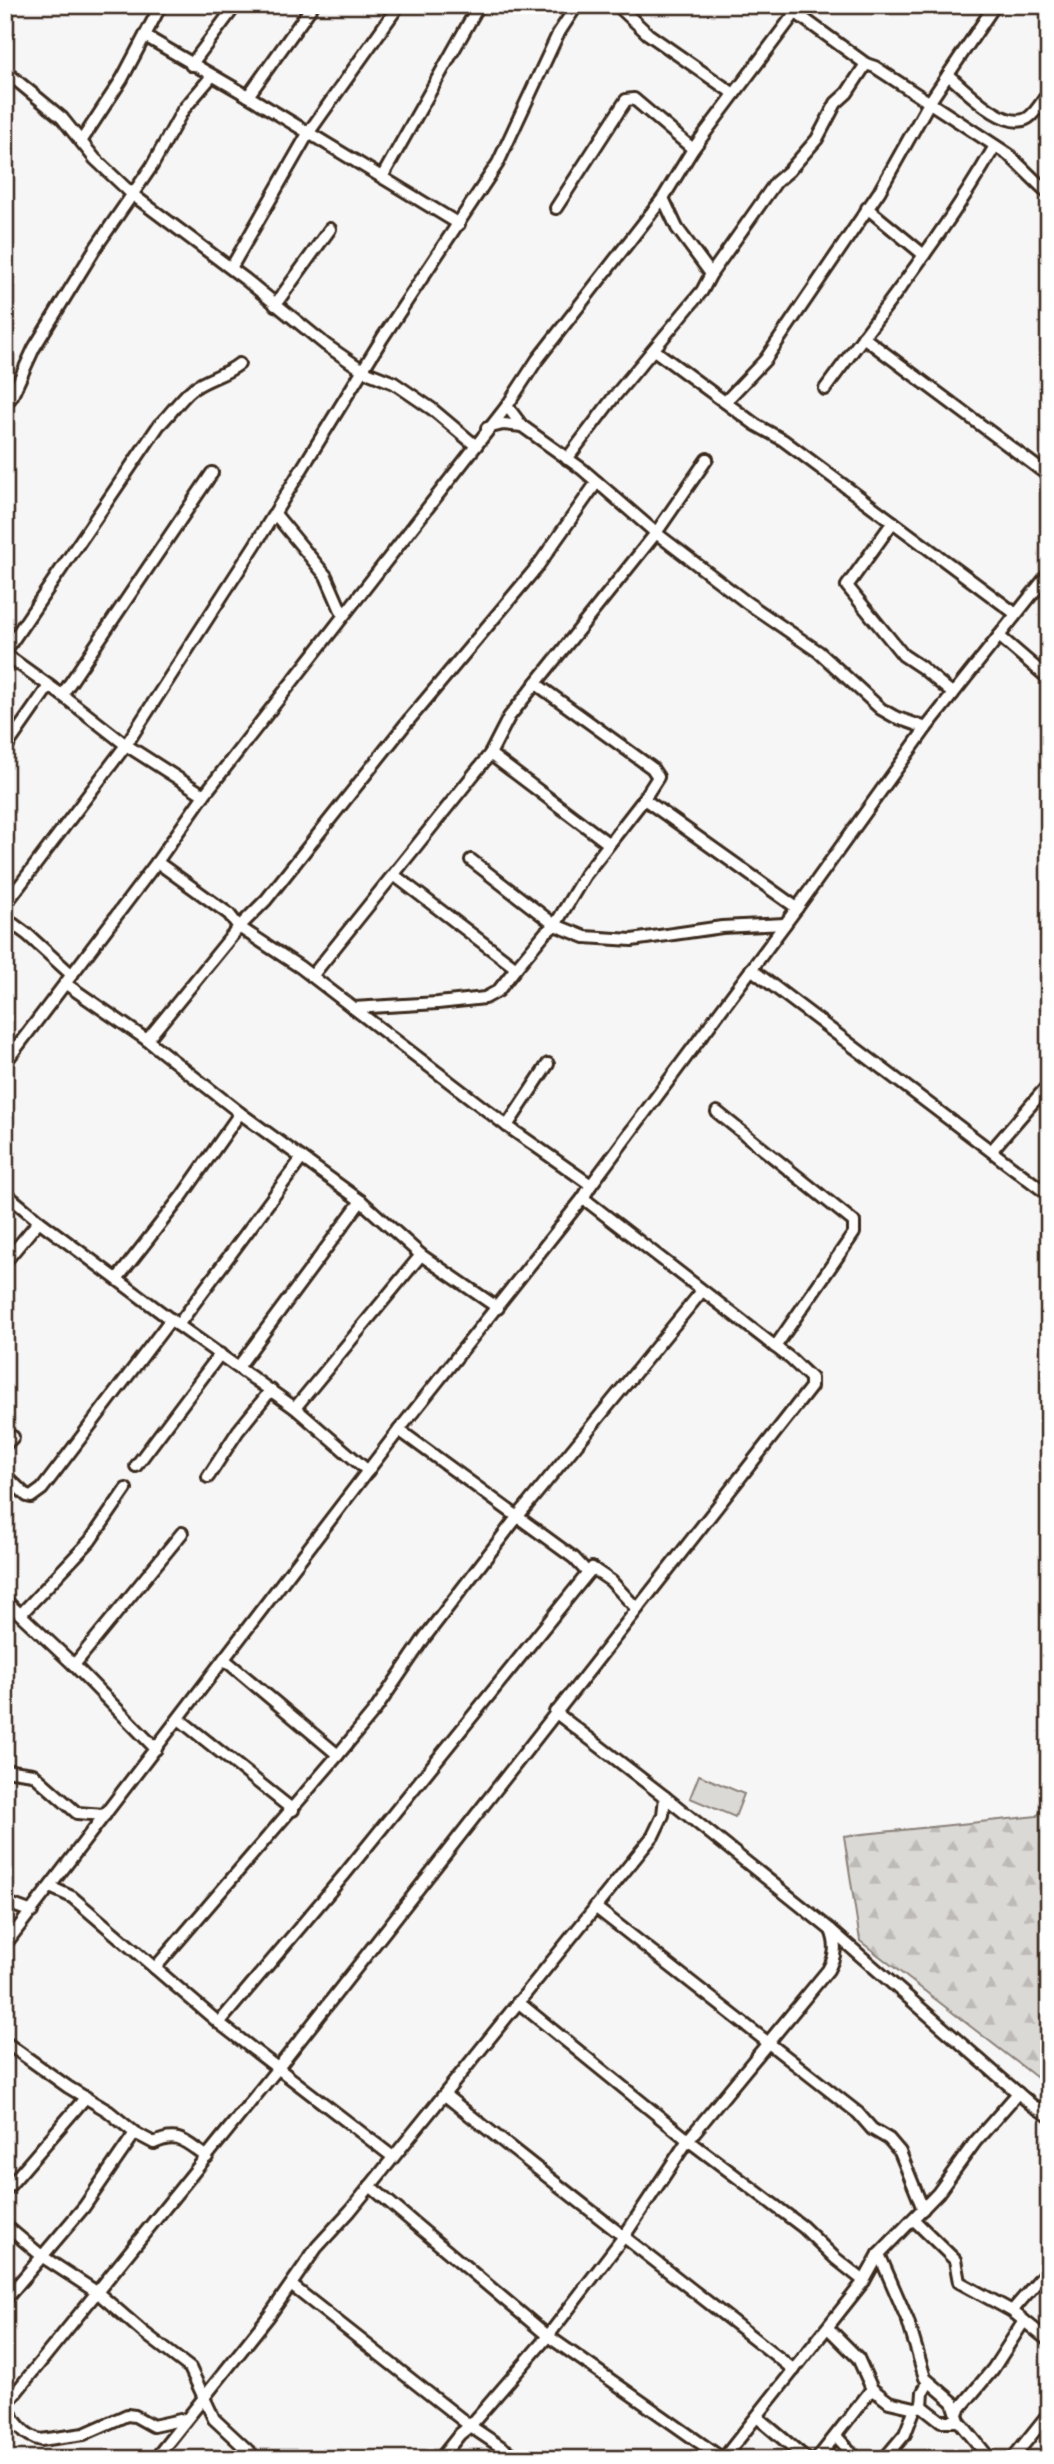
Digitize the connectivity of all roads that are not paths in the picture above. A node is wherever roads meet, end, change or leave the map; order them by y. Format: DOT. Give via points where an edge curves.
graph roads {
  1 [pos="161,5"];
  2 [pos="236,5"];
  3 [pos="313,5"];
  4 [pos="399,5"];
  5 [pos="479,5"];
  6 [pos="577,5"];
  7 [pos="617,5"];
  8 [pos="785,5"];
  9 [pos="995,5"];
  10 [pos="798,9"];
  11 [pos="145,36"];
  12 [pos="866,64"];
  13 [pos="191,65"];
  14 [pos="5,71"];
  15 [pos="948,75"];
  16 [pos="212,76"];
  17 [pos="1049,92"];
  18 [pos="734,94"];
  19 [pos="248,96"];
  20 [pos="929,103"];
  21 [pos="309,132"];
  22 [pos="82,141"];
  23 [pos="995,146"];
  24 [pos="693,149"];
  25 [pos="382,177"];
  26 [pos="1049,194"];
  27 [pos="133,195"];
  28 [pos="663,198"];
  29 [pos="556,208"];
  30 [pos="867,208"];
  31 [pos="458,224"];
  32 [pos="330,229"];
  33 [pos="924,255"];
  34 [pos="231,268"];
  35 [pos="711,274"];
  36 [pos="275,305"];
  37 [pos="863,337"];
  38 [pos="654,349"];
  39 [pos="239,364"];
  40 [pos="364,370"];
  41 [pos="825,388"];
  42 [pos="725,402"];
  43 [pos="5,405"];
  44 [pos="507,406"];
  45 [pos="523,426"];
  46 [pos="487,428"];
  47 [pos="476,446"];
  48 [pos="708,458"];
  49 [pos="567,459"];
  50 [pos="212,473"];
  51 [pos="1049,476"];
  52 [pos="597,482"];
  53 [pos="275,514"];
  54 [pos="892,522"];
  55 [pos="656,533"];
  56 [pos="1049,573"];
  57 [pos="1016,614"];
  58 [pos="343,615"];
  59 [pos="999,636"];
  60 [pos="5,653"];
  61 [pos="1049,679"];
  62 [pos="535,683"];
  63 [pos="49,686"];
  64 [pos="953,694"];
  65 [pos="62,695"];
  66 [pos="926,728"];
  67 [pos="126,746"];
  68 [pos="5,749"];
  69 [pos="490,754"];
  70 [pos="204,795"];
  71 [pos="644,799"];
  72 [pos="609,844"];
  73 [pos="471,860"];
  74 [pos="157,862"];
  75 [pos="394,875"];
  76 [pos="5,905"];
  77 [pos="797,908"];
  78 [pos="5,918"];
  79 [pos="785,924"];
  80 [pos="555,925"];
  81 [pos="239,927"];
  82 [pos="516,968"];
  83 [pos="751,969"];
  84 [pos="312,976"];
  85 [pos="69,979"];
  86 [pos="353,1008"];
  87 [pos="148,1040"];
  88 [pos="5,1063"];
  89 [pos="548,1065"];
  90 [pos="1049,1084"];
  91 [pos="717,1112"];
  92 [pos="240,1113"];
  93 [pos="507,1126"];
  94 [pos="992,1150"];
  95 [pos="302,1158"];
  96 [pos="591,1185"];
  97 [pos="5,1193"];
  98 [pos="1049,1195"];
  99 [pos="583,1198"];
  100 [pos="361,1201"];
  101 [pos="39,1221"];
  102 [pos="421,1255"];
  103 [pos="5,1262"];
  104 [pos="117,1279"];
  105 [pos="702,1291"];
  106 [pos="498,1308"];
  107 [pos="175,1322"];
  108 [pos="775,1347"];
  109 [pos="220,1354"];
  110 [pos="239,1367"];
  111 [pos="271,1390"];
  112 [pos="295,1408"];
  113 [pos="399,1430"];
  114 [pos="135,1466"];
  115 [pos="368,1471"];
  116 [pos="5,1475"];
  117 [pos="208,1477"];
  118 [pos="126,1489"];
  119 [pos="518,1516"];
  120 [pos="182,1533"];
  121 [pos="588,1573"];
  122 [pos="5,1600"];
  123 [pos="637,1609"];
  124 [pos="20,1615"];
  125 [pos="224,1659"];
  126 [pos="74,1665"];
  127 [pos="555,1712"];
  128 [pos="178,1719"];
  129 [pos="156,1749"];
  130 [pos="338,1755"];
  131 [pos="5,1770"];
  132 [pos="665,1797"];
  133 [pos="293,1810"];
  134 [pos="105,1815"];
  135 [pos="50,1887"];
  136 [pos="5,1902"];
  137 [pos="594,1907"];
  138 [pos="32,1912"];
  139 [pos="831,1930"];
  140 [pos="5,1945"];
  141 [pos="155,1968"];
  142 [pos="518,2002"];
  143 [pos="219,2024"];
  144 [pos="5,2042"];
  145 [pos="770,2042"];
  146 [pos="278,2068"];
  147 [pos="1017,2093"];
  148 [pos="445,2095"];
  149 [pos="86,2097"];
  150 [pos="1049,2116"];
  151 [pos="135,2133"];
  152 [pos="688,2140"];
  153 [pos="208,2157"];
  154 [pos="393,2157"];
  155 [pos="370,2186"];
  156 [pos="5,2191"];
  157 [pos="923,2209"];
  158 [pos="913,2219"];
  159 [pos="5,2225"];
  160 [pos="625,2235"];
  161 [pos="879,2254"];
  162 [pos="43,2257"];
  163 [pos="1049,2268"];
  164 [pos="864,2281"];
  165 [pos="291,2285"];
  166 [pos="98,2293"];
  167 [pos="5,2300"];
  168 [pos="1012,2311"];
  169 [pos="1024,2321"];
  170 [pos="828,2328"];
  171 [pos="548,2336"];
  172 [pos="1049,2341"];
  173 [pos="794,2370"];
  174 [pos="928,2383"];
  175 [pos="872,2389"];
  176 [pos="204,2397"];
  177 [pos="5,2406"];
  178 [pos="918,2407"];
  179 [pos="1049,2413"];
  180 [pos="958,2416"];
  181 [pos="757,2417"];
  182 [pos="185,2418"];
  183 [pos="470,2426"];
  184 [pos="836,2436"];
  185 [pos="517,2458"];
  186 [pos="155,2459"];
  187 [pos="257,2459"];
  188 [pos="440,2459"];
  189 [pos="723,2459"];
  190 [pos="807,2459"];
  191 [pos="817,2459"];
  192 [pos="858,2459"];
  193 [pos="884,2459"];
  194 [pos="990,2459"];
  195 [pos="1012,2459"];
  1 -- 11 [label="street"];
  2 -- 13 [label="street"];
  3 -- 19 [label="street"];
  4 -- 21 [label="street"];
  5 -- 25 [label="street"];
  6 -- 31 [label="street" via="558,34 498,163"];
  7 -- 18 [label="street" via="685,62"];
  8 -- 10 [label="street"];
  9 -- 15 [label="street"];
  10 -- 12 [label="street"];
  10 -- 18 [label="street"];
  11 -- 13 [label="street"];
  11 -- 22 [label="street"];
  12 -- 20 [label="street" via="876,66"];
  12 -- 35 [label="street" via="836,103 817,139 776,182"];
  13 -- 16 [label="street"];
  14 -- 22 [label="street" via="62,118"];
  15 -- 17 [label="street" via="1003,119 1016,122 1031,117"];
  15 -- 20 [label="street"];
  16 -- 19 [label="street"];
  16 -- 27 [label="street" via="183,110"];
  18 -- 24 [label="street"];
  19 -- 21 [label="street"];
  20 -- 23 [label="street"];
  20 -- 30 [label="street"];
  21 -- 25 [label="street"];
  21 -- 34 [label="street"];
  22 -- 27 [label="street"];
  23 -- 26 [label="street"];
  23 -- 33 [label="street"];
  24 -- 28 [label="street"];
  24 -- 29 [label="street" via="634,99 626,100"];
  25 -- 31 [label="street"];
  27 -- 34 [label="street"];
  27 -- 43 [label="street" via="34,348"];
  28 -- 35 [label="street" via="677,228"];
  28 -- 44 [label="street"];
  30 -- 33 [label="street"];
  30 -- 42 [label="street" via="765,360"];
  31 -- 40 [label="street"];
  32 -- 36 [label="street"];
  33 -- 37 [label="street"];
  34 -- 36 [label="street"];
  35 -- 38 [label="street"];
  36 -- 40 [label="street"];
  37 -- 41 [label="street"];
  37 -- 51 [label="street"];
  38 -- 42 [label="street"];
  38 -- 49 [label="street"];
  39 -- 60 [label="street" via="190,389 159,425"];
  40 -- 47 [label="street" via="394,383"];
  40 -- 53 [label="street"];
  42 -- 54 [label="street"];
  44 -- 45 [label="street"];
  44 -- 46 [label="street"];
  45 -- 46 [label="street"];
  45 -- 49 [label="street"];
  46 -- 47 [label="street"];
  47 -- 58 [label="street"];
  48 -- 55 [label="street"];
  49 -- 52 [label="street"];
  50 -- 65 [label="street"];
  52 -- 55 [label="street"];
  52 -- 81 [label="street" via="537,567 266,901"];
  53 -- 58 [label="street" via="327,576"];
  53 -- 67 [label="street"];
  54 -- 57 [label="street"];
  54 -- 64 [label="street" via="847,586 903,655"];
  55 -- 62 [label="street"];
  55 -- 66 [label="street" via="819,652 881,709"];
  56 -- 57 [label="street"];
  57 -- 59 [label="street"];
  58 -- 70 [label="street"];
  59 -- 61 [label="street"];
  59 -- 64 [label="street"];
  60 -- 63 [label="street"];
  62 -- 69 [label="street" via="509,717"];
  62 -- 71 [label="street" via="656,772 657,780"];
  63 -- 65 [label="street"];
  63 -- 68 [label="street"];
  64 -- 66 [label="street"];
  65 -- 67 [label="street"];
  66 -- 77 [label="street"];
  67 -- 70 [label="street"];
  67 -- 76 [label="street"];
  69 -- 72 [label="street"];
  69 -- 75 [label="street"];
  70 -- 74 [label="street"];
  71 -- 72 [label="street"];
  71 -- 77 [label="street"];
  72 -- 80 [label="street" via="584,875"];
  73 -- 80 [label="street"];
  74 -- 81 [label="street" via="229,914"];
  74 -- 85 [label="street"];
  75 -- 82 [label="street"];
  75 -- 84 [label="street"];
  77 -- 79 [label="street"];
  78 -- 85 [label="street" via="28,935"];
  79 -- 80 [label="street" via="722,927 632,940 586,937"];
  79 -- 83 [label="street"];
  80 -- 82 [label="street"];
  81 -- 84 [label="street"];
  81 -- 87 [label="street"];
  82 -- 86 [label="street" via="498,991 485,998"];
  83 -- 94 [label="street"];
  83 -- 96 [label="street"];
  84 -- 86 [label="street"];
  85 -- 87 [label="street"];
  85 -- 88 [label="street"];
  86 -- 93 [label="street"];
  87 -- 92 [label="street"];
  89 -- 93 [label="street"];
  90 -- 94 [label="street"];
  91 -- 108 [label="street" via="855,1222 854,1233"];
  92 -- 95 [label="street"];
  92 -- 104 [label="street"];
  93 -- 96 [label="street"];
  94 -- 98 [label="street"];
  95 -- 100 [label="street"];
  95 -- 107 [label="street"];
  96 -- 99 [label="street"];
  97 -- 101 [label="street"];
  99 -- 105 [label="street"];
  99 -- 106 [label="street"];
  100 -- 102 [label="street"];
  100 -- 110 [label="street"];
  101 -- 103 [label="street"];
  101 -- 104 [label="street"];
  102 -- 106 [label="street"];
  102 -- 112 [label="street"];
  104 -- 107 [label="street"];
  105 -- 108 [label="street"];
  105 -- 119 [label="street"];
  106 -- 113 [label="street"];
  107 -- 109 [label="street"];
  107 -- 116 [label="street" via="41,1489 27,1496"];
  108 -- 123 [label="street" via="811,1378 811,1387"];
  109 -- 110 [label="street"];
  109 -- 114 [label="street"];
  110 -- 111 [label="street"];
  111 -- 112 [label="street"];
  111 -- 117 [label="street"];
  112 -- 115 [label="street"];
  113 -- 115 [label="street"];
  113 -- 119 [label="street"];
  115 -- 125 [label="street"];
  118 -- 124 [label="street" via="90,1541"];
  119 -- 121 [label="street"];
  119 -- 130 [label="street"];
  120 -- 126 [label="street"];
  121 -- 123 [label="street" via="592,1568 602,1574"];
  121 -- 143 [label="street"];
  122 -- 124 [label="street"];
  123 -- 127 [label="street"];
  124 -- 126 [label="street"];
  125 -- 128 [label="street"];
  125 -- 130 [label="street"];
  126 -- 129 [label="street"];
  127 -- 132 [label="street"];
  127 -- 146 [label="street"];
  128 -- 129 [label="street"];
  128 -- 133 [label="street"];
  129 -- 134 [label="street"];
  130 -- 133 [label="street"];
  131 -- 134 [label="street" via="33,1774 77,1813"];
  132 -- 137 [label="street" via="653,1836"];
  132 -- 139 [label="street"];
  133 -- 141 [label="street"];
  134 -- 135 [label="street"];
  135 -- 138 [label="street"];
  135 -- 141 [label="street" via="72,1897"];
  136 -- 138 [label="street"];
  137 -- 142 [label="street"];
  137 -- 145 [label="street"];
  138 -- 140 [label="street"];
  139 -- 145 [label="street" via="834,1960"];
  139 -- 147 [label="street"];
  141 -- 143 [label="street"];
  142 -- 148 [label="street"];
  142 -- 152 [label="street"];
  143 -- 146 [label="street"];
  144 -- 149 [label="street"];
  145 -- 152 [label="street"];
  145 -- 157 [label="street" via="893,2144"];
  146 -- 153 [label="street"];
  146 -- 154 [label="street"];
  147 -- 150 [label="street"];
  147 -- 157 [label="street"];
  148 -- 154 [label="street"];
  148 -- 160 [label="street"];
  149 -- 151 [label="street"];
  149 -- 156 [label="street"];
  151 -- 153 [label="street" via="154,2143 177,2137"];
  151 -- 162 [label="street"];
  152 -- 160 [label="street"];
  152 -- 164 [label="street" via="796,2221"];
  153 -- 166 [label="street"];
  154 -- 155 [label="street"];
  155 -- 165 [label="street"];
  155 -- 171 [label="street"];
  157 -- 158 [label="street"];
  158 -- 161 [label="street"];
  158 -- 168 [label="street" via="955,2260 960,2282"];
  159 -- 162 [label="street"];
  160 -- 171 [label="street"];
  160 -- 173 [label="street"];
  161 -- 164 [label="street"];
  161 -- 174 [label="street"];
  162 -- 166 [label="street"];
  162 -- 167 [label="street"];
  163 -- 168 [label="street"];
  164 -- 170 [label="street"];
  165 -- 176 [label="street"];
  165 -- 183 [label="street"];
  166 -- 176 [label="street" via="190,2368"];
  166 -- 177 [label="street"];
  168 -- 169 [label="street"];
  169 -- 172 [label="street"];
  169 -- 180 [label="street"];
  170 -- 173 [label="street"];
  170 -- 175 [label="street" via="858,2358"];
  171 -- 183 [label="street"];
  171 -- 189 [label="street"];
  173 -- 181 [label="street"];
  174 -- 178 [label="street"];
  174 -- 180 [label="street" via="953,2402"];
  175 -- 178 [label="street" via="889,2402"];
  175 -- 184 [label="street"];
  176 -- 182 [label="street"];
  176 -- 187 [label="street" via="214,2419"];
  177 -- 182 [label="street" via="18,2425 41,2440 84,2434 127,2415 153,2426"];
  178 -- 180 [label="street" via="941,2421"];
  178 -- 193 [label="street" via="905,2434"];
  179 -- 195 [label="street"];
  180 -- 194 [label="street"];
  181 -- 189 [label="street"];
  181 -- 190 [label="street"];
  182 -- 186 [label="street"];
  183 -- 185 [label="street"];
  183 -- 188 [label="street"];
  184 -- 191 [label="street"];
  184 -- 192 [label="street"];
}
